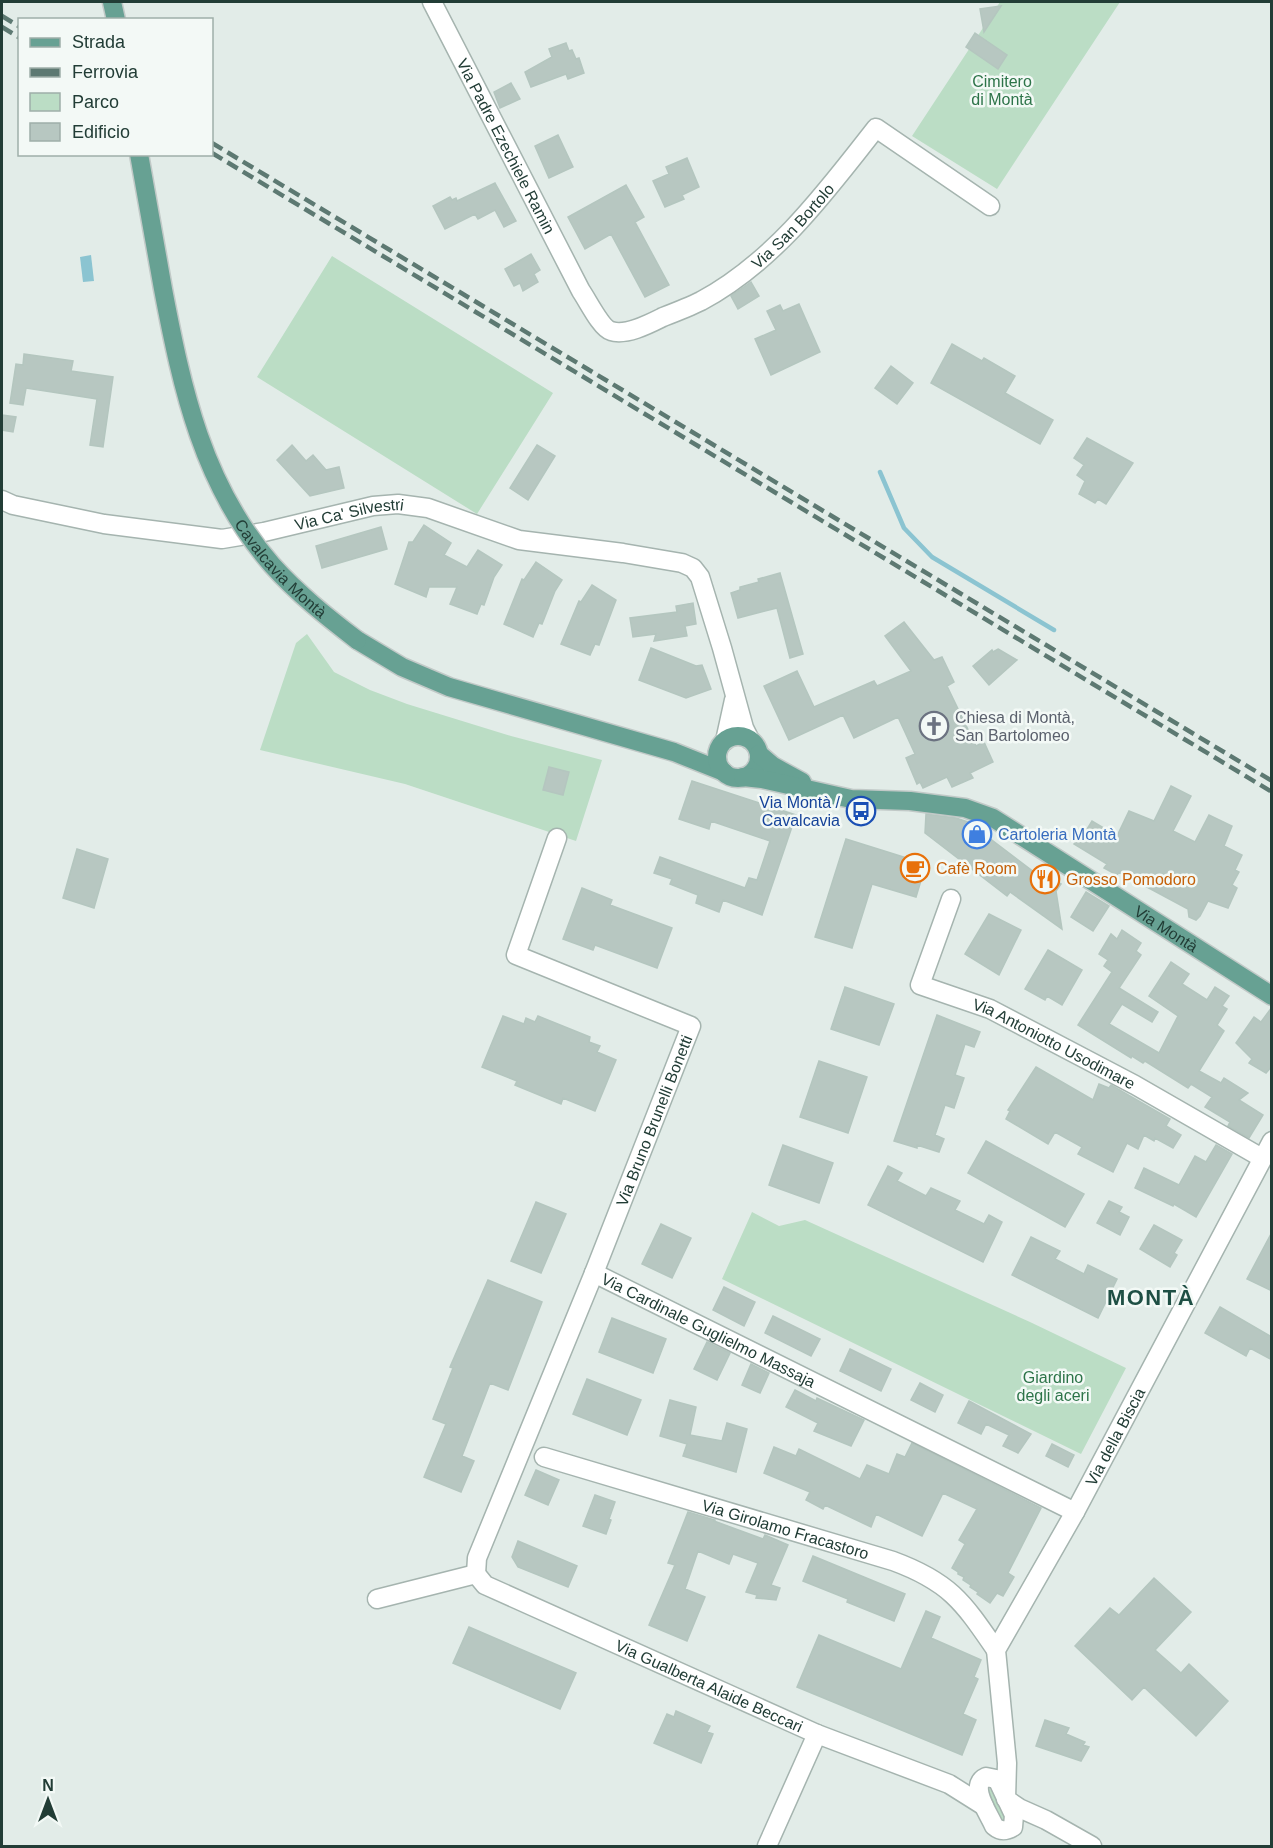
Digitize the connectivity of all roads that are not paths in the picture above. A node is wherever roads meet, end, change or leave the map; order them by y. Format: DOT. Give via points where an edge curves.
graph roads {
  1 [pos="112,2"];
  2 [pos="432,2"];
  3 [pos="116,18"];
  4 [pos="139,156"];
  5 [pos="990,206"];
  6 [pos="582,291"];
  7 [pos="2,500"];
  8 [pos="734,696"];
  9 [pos="722,744"];
  10 [pos="754,747"];
  11 [pos="674,752"];
  12 [pos="724,772"];
  13 [pos="743,777"];
  14 [pos="825,794"];
  15 [pos="557,838"];
  16 [pos="951,899"];
  17 [pos="1272,996"];
  18 [pos="1272,1142"];
  19 [pos="1262,1158"];
  20 [pos="594,1273"];
  21 [pos="544,1457"];
  22 [pos="1075,1512"];
  23 [pos="476,1574"];
  24 [pos="377,1599"];
  25 [pos="996,1650"];
  26 [pos="817,1734"];
  27 [pos="1003,1741"];
  28 [pos="984,1778"];
  29 [pos="949,1784"];
  30 [pos="1006,1799"];
  31 [pos="984,1806"];
  32 [pos="1005,1828"];
  33 [pos="767,1846"];
  34 [pos="997,1846"];
  35 [pos="1093,1846"];
  1 -- 3 [label="main road"];
  2 -- 6 [label="street, Via Padre Ezechiele Ramin"];
  4 -- 11 [label="main road, Cavalcavia Montà, bridge" via="178,367 193,422 240,522 272,564 310,603 357,640 402,667 449,687"];
  5 -- 6 [label="street, Via San Bortolo" via="876,128 791,232 738,277 702,300 647,325 613,332 605,328"];
  7 -- 8 [label="street, Via Ca' Silvestri" via="104,524 222,539 398,504 428,508 519,540 682,563 700,577"];
  8 -- 9 [label="street" via="731,721"];
  8 -- 10 [label="street"];
  9 -- 10 [label="main road" via="737,736"];
  9 -- 11 [label="main road, Cavalcavia Montà" via="708,750"];
  9 -- 12 [label="main road" via="718,760"];
  10 -- 13 [label="main road" via="757,766"];
  10 -- 14 [label="main road, Via Montà" via="773,766"];
  11 -- 12 [label="main road, Cavalcavia Montà"];
  12 -- 13 [label="main road"];
  13 -- 14 [label="main road, Via Montà"];
  14 -- 17 [label="main road, Via Montà" via="965,808 993,818"];
  15 -- 20 [label="street, Via Bruno Brunelli Bonetti" via="516,955 691,1026"];
  16 -- 19 [label="street, Via Antoniotto Usodimare" via="920,986 990,1009 1135,1085"];
  18 -- 19 [label="street, Via della Biscia"];
  19 -- 22 [label="street, Via della Biscia"];
  20 -- 22 [label="street, Via Cardinale Guglielmo Massaja"];
  20 -- 23 [label="street, Via Cardinale Guglielmo Massaja" via="477,1558"];
  21 -- 25 [label="street, Via Girolamo Fracastoro" via="921,1571 966,1606"];
  22 -- 25 [label="street, Via della Biscia"];
  23 -- 24 [label="street"];
  23 -- 26 [label="street, Via Gualberta Alaide Beccari" via="485,1585"];
  25 -- 27 [label="street"];
  26 -- 29 [label="street, Via Gualberta Alaide Beccari"];
  26 -- 33 [label="street"];
  27 -- 28 [label="street" via="996,1762"];
  27 -- 30 [label="street"];
  28 -- 29 [label="street"];
  28 -- 30 [label="street" via="996,1779"];
  28 -- 31 [label="street" via="978,1787"];
  29 -- 31 [label="street, Via Gualberta Alaide Beccari"];
  30 -- 32 [label="street" via="1014,1815"];
  30 -- 35 [label="street"];
  31 -- 32 [label="street"];
  32 -- 34 [label="street"];
  32 -- 35 [label="street" via="1042,1830"];
}
